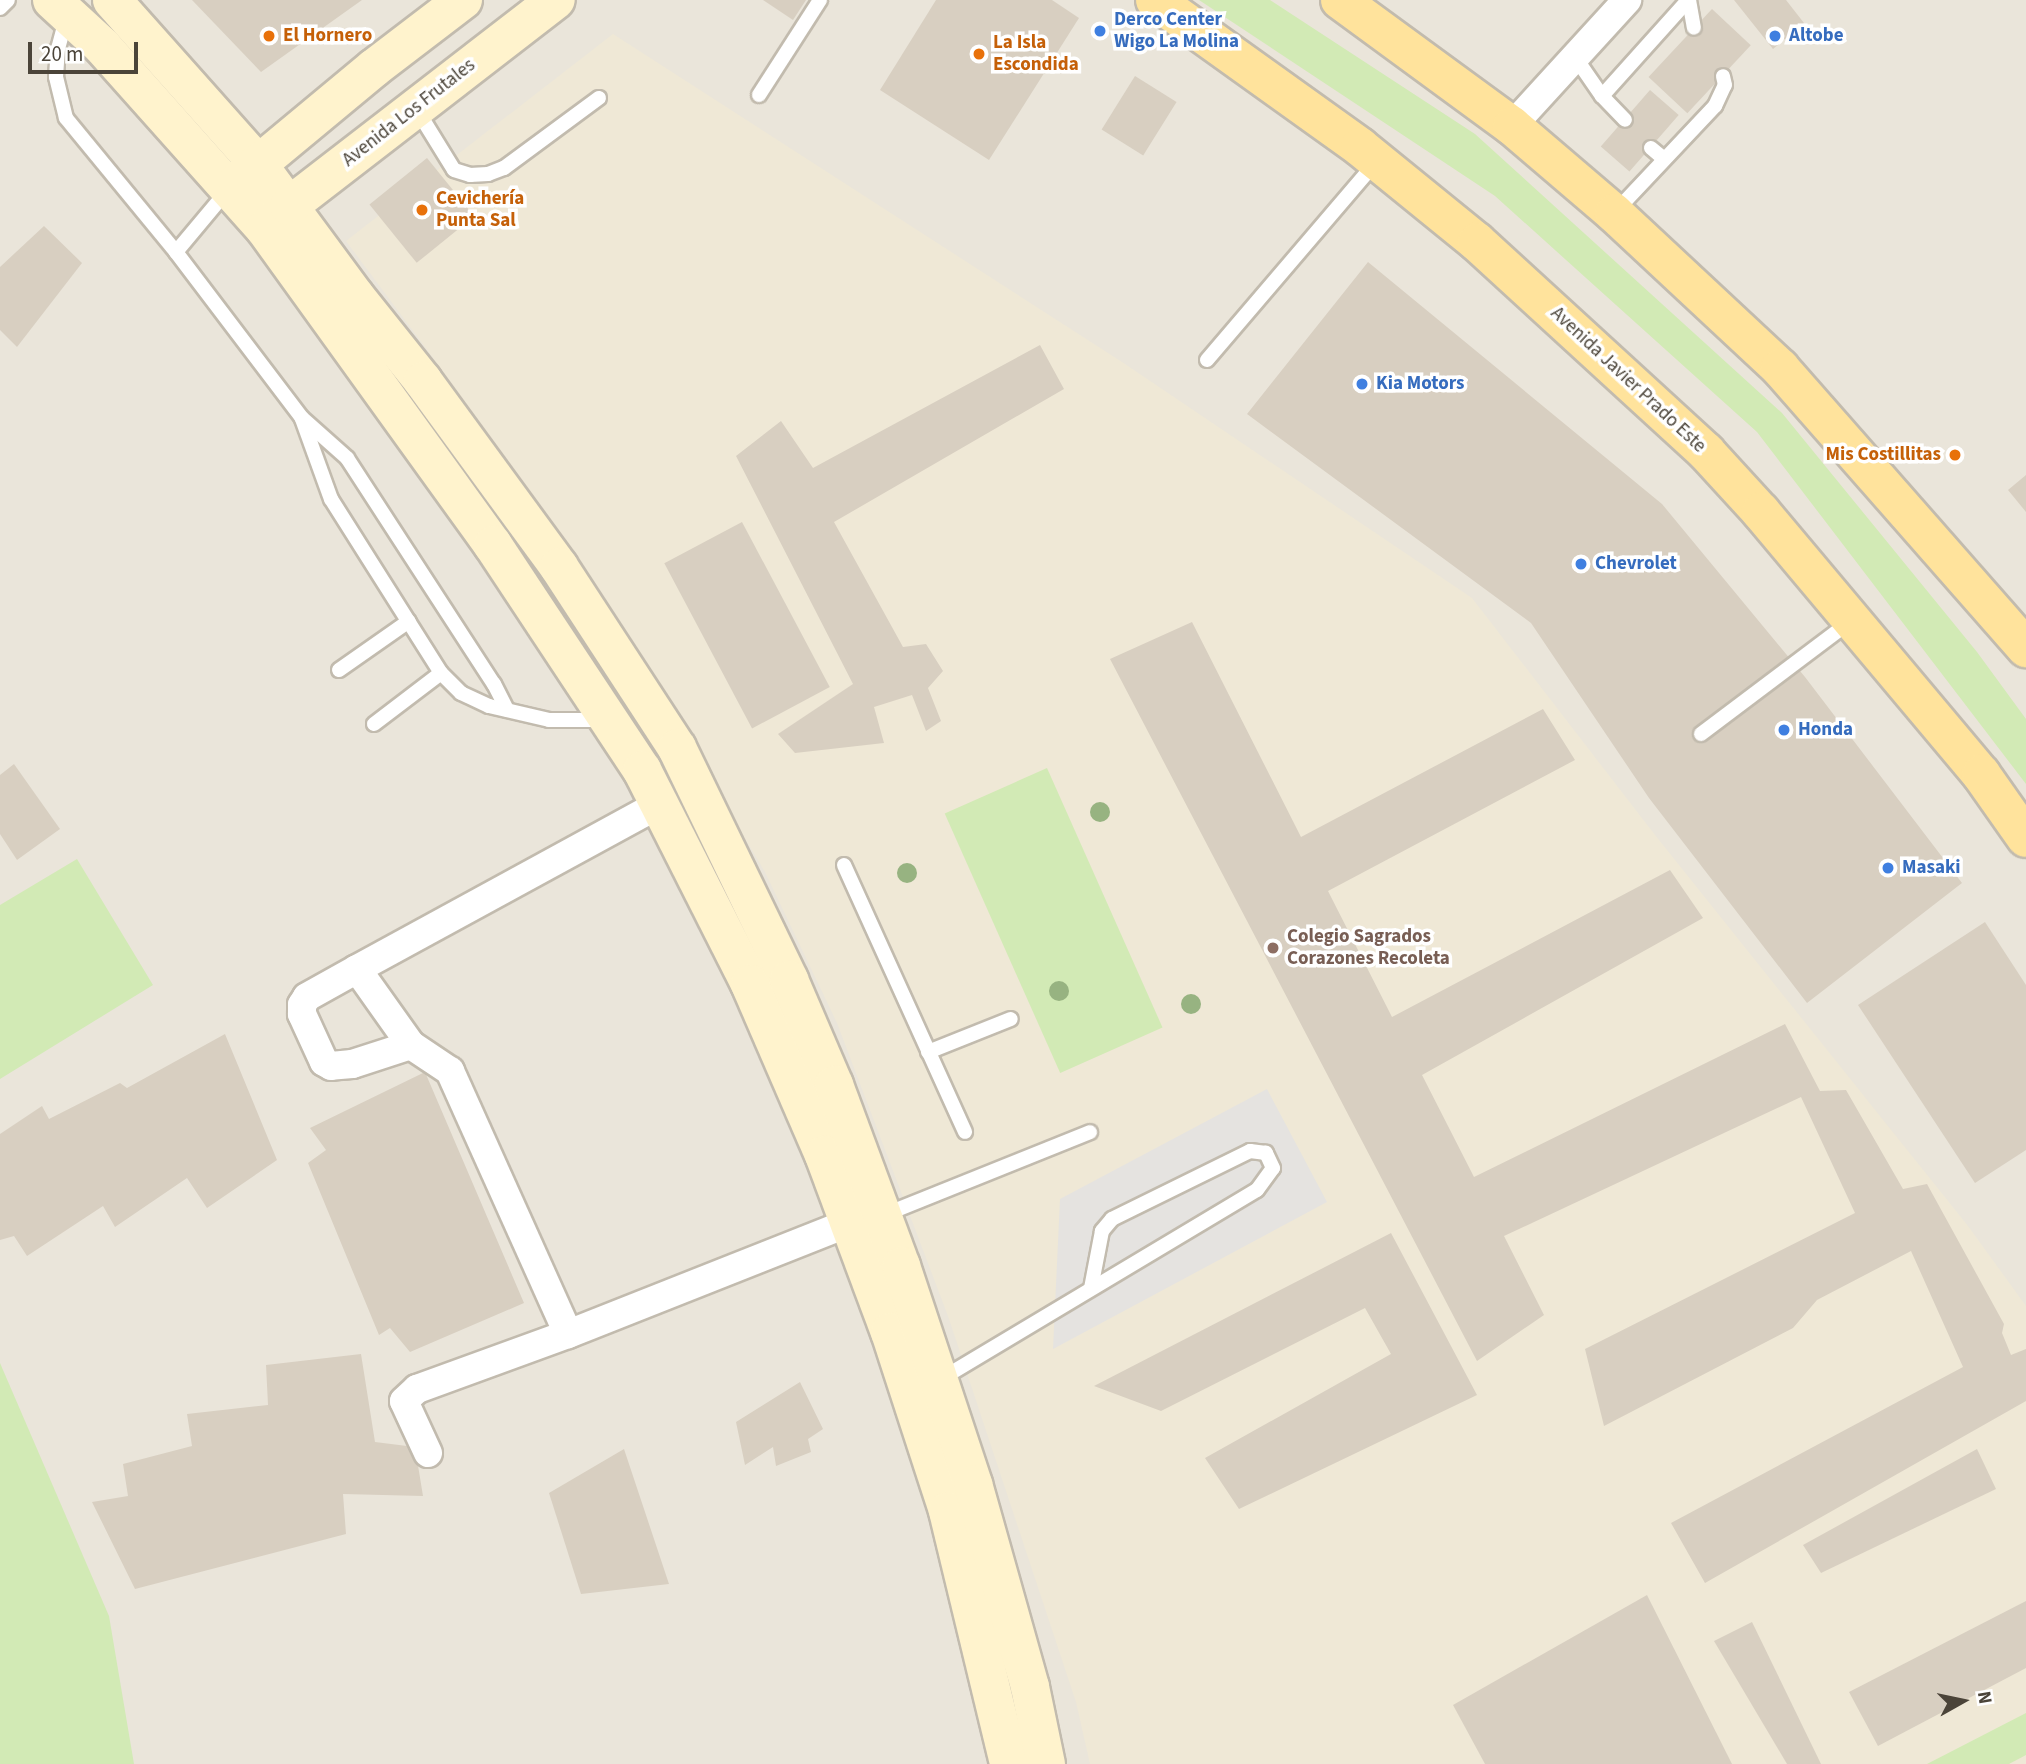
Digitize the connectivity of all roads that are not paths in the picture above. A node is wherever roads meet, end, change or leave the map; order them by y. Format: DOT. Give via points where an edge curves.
graph roads {
  1 [pos="8,0"];
  2 [pos="112,0"];
  3 [pos="463,0"];
  4 [pos="556,0"];
  5 [pos="820,0"];
  6 [pos="1155,0"];
  7 [pos="1340,0"];
  8 [pos="1627,0"];
  9 [pos="1688,0"];
  10 [pos="60,7"];
  11 [pos="0,8"];
  12 [pos="1694,28"];
  13 [pos="1575,57"];
  14 [pos="374,68"];
  15 [pos="1723,76"];
  16 [pos="759,96"];
  17 [pos="1602,96"];
  18 [pos="599,98"];
  19 [pos="409,113"];
  20 [pos="1625,120"];
  21 [pos="1512,126"];
  22 [pos="1651,148"];
  23 [pos="1664,159"];
  24 [pos="1377,161"];
  25 [pos="257,163"];
  26 [pos="230,188"];
  27 [pos="1614,213"];
  28 [pos="277,217"];
  29 [pos="176,252"];
  30 [pos="1207,360"];
  31 [pos="302,418"];
  32 [pos="1852,620"];
  33 [pos="409,621"];
  34 [pos="2026,648"];
  35 [pos="339,670"];
  36 [pos="441,673"];
  37 [pos="507,710"];
  38 [pos="608,720"];
  39 [pos="374,724"];
  40 [pos="1701,734"];
  41 [pos="660,804"];
  42 [pos="2026,838"];
  43 [pos="844,865"];
  44 [pos="358,969"];
  45 [pos="1011,1019"];
  46 [pos="411,1045"];
  47 [pos="928,1052"];
  48 [pos="965,1132"];
  49 [pos="1090,1132"];
  50 [pos="866,1219"];
  51 [pos="1091,1288"];
  52 [pos="568,1334"];
  53 [pos="939,1380"];
  54 [pos="428,1453"];
  55 [pos="1009,1764"];
  56 [pos="1046,1764"];
  1 -- 11 [label="lane"];
  2 -- 25 [label="main road"];
  3 -- 14 [label="main road"];
  4 -- 19 [label="main road, Avenida Los Frutales"];
  5 -- 16 [label="lane"];
  6 -- 24 [label="main road, Avenida Javier Prado Este"];
  7 -- 21 [label="main road"];
  8 -- 13 [label="street"];
  9 -- 12 [label="lane"];
  9 -- 17 [label="lane"];
  10 -- 26 [label="main road" via="102,46"];
  10 -- 29 [label="lane" via="56,77 65,118"];
  13 -- 17 [label="lane"];
  13 -- 21 [label="street"];
  14 -- 19 [label="main road" via="366,88 374,112 384,117"];
  14 -- 25 [label="main road"];
  15 -- 23 [label="lane" via="1725,85 1715,106"];
  17 -- 20 [label="lane"];
  18 -- 19 [label="lane" via="504,168 488,174 454,170"];
  19 -- 28 [label="main road, Avenida Los Frutales"];
  21 -- 27 [label="main road"];
  22 -- 23 [label="lane"];
  23 -- 27 [label="lane"];
  24 -- 30 [label="lane"];
  24 -- 32 [label="main road, Avenida Javier Prado Este" via="1477,242 1706,452"];
  25 -- 26 [label="main road"];
  25 -- 28 [label="main road"];
  26 -- 28 [label="main road"];
  26 -- 29 [label="lane"];
  27 -- 34 [label="main road" via="1780,368"];
  28 -- 38 [label="main road"];
  28 -- 50 [label="main road" via="424,381 559,567 677,748 789,980 834,1085"];
  29 -- 31 [label="lane"];
  31 -- 33 [label="lane" via="331,499"];
  31 -- 37 [label="lane" via="347,458"];
  32 -- 40 [label="lane"];
  32 -- 42 [label="main road, Avenida Javier Prado Este" via="1981,774"];
  33 -- 35 [label="lane"];
  33 -- 36 [label="lane"];
  36 -- 37 [label="lane" via="461,693"];
  36 -- 39 [label="lane"];
  37 -- 38 [label="lane" via="549,720"];
  38 -- 41 [label="main road"];
  41 -- 44 [label="street"];
  41 -- 50 [label="main road"];
  43 -- 47 [label="lane"];
  44 -- 46 [label="street"];
  44 -- 46 [label="street" via="307,997 302,1005 324,1062 340,1066"];
  45 -- 47 [label="lane"];
  46 -- 52 [label="street" via="450,1071"];
  47 -- 48 [label="lane"];
  49 -- 50 [label="lane"];
  50 -- 52 [label="street"];
  50 -- 53 [label="main road"];
  50 -- 55 [label="main road" via="890,1332 948,1511"];
  51 -- 51 [label="lane" via="1257,1189 1273,1168 1266,1153 1250,1151 1112,1219 1102,1231"];
  51 -- 53 [label="lane"];
  52 -- 54 [label="street" via="416,1388 404,1401"];
  53 -- 56 [label="main road" via="1030,1687"];
}
